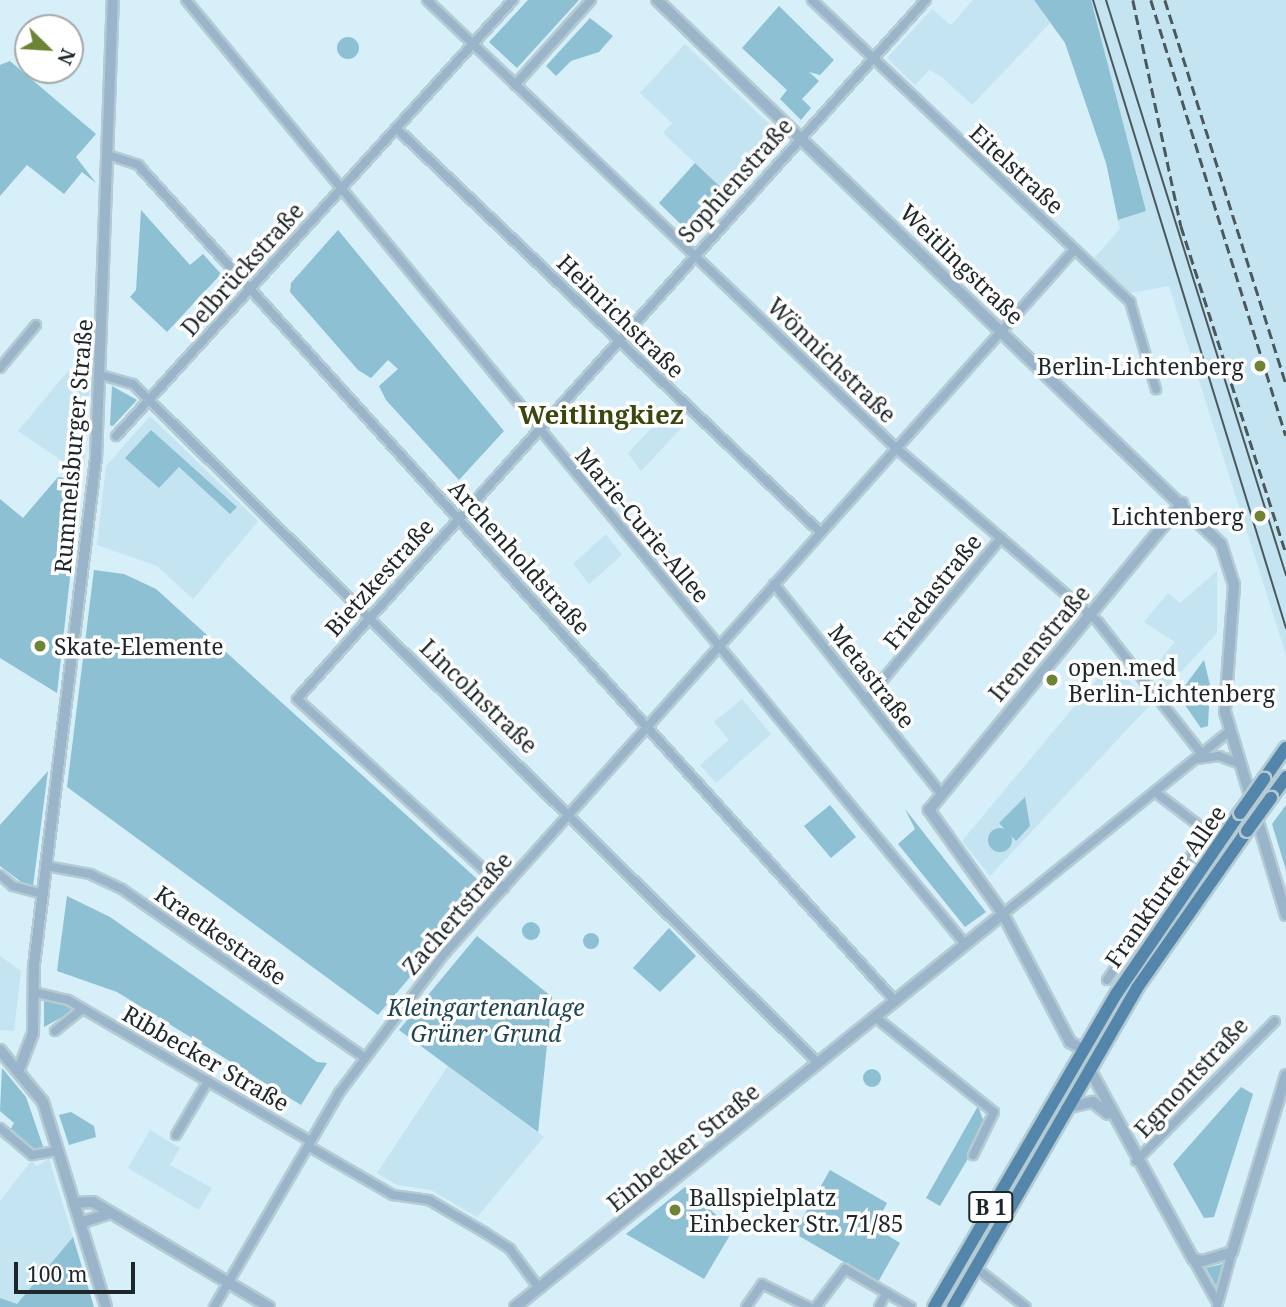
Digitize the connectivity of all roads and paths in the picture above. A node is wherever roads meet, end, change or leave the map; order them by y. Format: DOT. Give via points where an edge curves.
graph roads {
  1 [pos="113,0"];
  2 [pos="186,0"];
  3 [pos="427,0"];
  4 [pos="513,0"];
  5 [pos="591,0"];
  6 [pos="657,0"];
  7 [pos="812,0"];
  8 [pos="926,0"];
  9 [pos="473,44"];
  10 [pos="873,58"];
  11 [pos="515,85"];
  12 [pos="396,128"];
  13 [pos="800,137"];
  14 [pos="108,155"];
  15 [pos="341,190"];
  16 [pos="1074,250"];
  17 [pos="693,255"];
  18 [pos="250,289"];
  19 [pos="36,325"];
  20 [pos="1003,329"];
  21 [pos="617,339"];
  22 [pos="0,368"];
  23 [pos="101,375"];
  24 [pos="575,387"];
  25 [pos="1156,389"];
  26 [pos="149,400"];
  27 [pos="538,428"];
  28 [pos="116,436"];
  29 [pos="896,448"];
  30 [pos="1182,503"];
  31 [pos="458,517"];
  32 [pos="820,532"];
  33 [pos="1001,538"];
  34 [pos="774,584"];
  35 [pos="1088,615"];
  36 [pos="370,616"];
  37 [pos="718,646"];
  38 [pos="866,699"];
  39 [pos="648,726"];
  40 [pos="1230,731"];
  41 [pos="1286,748"];
  42 [pos="1198,757"];
  43 [pos="1240,764"];
  44 [pos="1286,777"];
  45 [pos="940,792"];
  46 [pos="1155,792"];
  47 [pos="569,813"];
  48 [pos="46,866"];
  49 [pos="0,875"];
  50 [pos="504,888"];
  51 [pos="43,894"];
  52 [pos="1003,914"];
  53 [pos="1286,915"];
  54 [pos="965,944"];
  55 [pos="1107,980"];
  56 [pos="33,992"];
  57 [pos="895,1001"];
  58 [pos="82,1009"];
  59 [pos="875,1017"];
  60 [pos="1275,1021"];
  61 [pos="55,1031"];
  62 [pos="1082,1049"];
  63 [pos="0,1050"];
  64 [pos="364,1057"];
  65 [pos="818,1063"];
  66 [pos="20,1067"];
  67 [pos="1089,1068"];
  68 [pos="1286,1075"];
  69 [pos="208,1082"];
  70 [pos="1066,1108"];
  71 [pos="1113,1119"];
  72 [pos="0,1128"];
  73 [pos="176,1135"];
  74 [pos="309,1144"];
  75 [pos="58,1151"];
  76 [pos="973,1155"];
  77 [pos="1136,1161"];
  78 [pos="74,1203"];
  79 [pos="110,1213"];
  80 [pos="80,1223"];
  81 [pos="1232,1252"];
  82 [pos="1193,1259"];
  83 [pos="975,1268"];
  84 [pos="228,1283"];
  85 [pos="539,1288"];
  86 [pos="886,1293"];
  87 [pos="1218,1306"];
  88 [pos="106,1307"];
  89 [pos="214,1307"];
  90 [pos="270,1307"];
  91 [pos="515,1307"];
  92 [pos="746,1307"];
  93 [pos="809,1307"];
  94 [pos="816,1307"];
  95 [pos="879,1307"];
  96 [pos="911,1307"];
  97 [pos="934,1307"];
  98 [pos="953,1307"];
  99 [pos="1026,1307"];
  1 -- 14 [label="street, Rummelsburger Straße"];
  2 -- 15 [label="street, Marie-Curie-Allee"];
  3 -- 9 [label="street, Wönnichstraße"];
  4 -- 9 [label="street, Delbrückstraße"];
  5 -- 11 [label="street"];
  6 -- 13 [label="street, Weitlingstraße"];
  7 -- 10 [label="street, Eitelstraße"];
  8 -- 10 [label="street, Sophienstraße"];
  9 -- 11 [label="street, Wönnichstraße"];
  9 -- 12 [label="street, Delbrückstraße"];
  10 -- 13 [label="street, Sophienstraße"];
  10 -- 16 [label="street, Eitelstraße"];
  11 -- 17 [label="street, Wönnichstraße"];
  12 -- 15 [label="street, Delbrückstraße"];
  12 -- 21 [label="street, Heinrichstraße"];
  13 -- 17 [label="street, Sophienstraße"];
  13 -- 20 [label="street, Weitlingstraße"];
  14 -- 18 [label="street, Archenholdstraße" via="138,165"];
  14 -- 23 [label="street, Rummelsburger Straße"];
  15 -- 18 [label="street, Delbrückstraße"];
  15 -- 27 [label="street, Marie-Curie-Allee"];
  16 -- 20 [label="street, Zachertstraße"];
  16 -- 25 [label="street, Eitelstraße" via="1131,305"];
  17 -- 21 [label="street, Sophienstraße"];
  17 -- 29 [label="street, Wönnichstraße"];
  18 -- 26 [label="street, Delbrückstraße"];
  18 -- 31 [label="street, Archenholdstraße"];
  19 -- 22 [label="street, Rummelsburger Straße"];
  20 -- 29 [label="street, Zachertstraße"];
  20 -- 30 [label="street, Weitlingstraße"];
  21 -- 24 [label="street, Sophienstraße"];
  21 -- 32 [label="street, Heinrichstraße"];
  23 -- 26 [label="street, Lincolnstraße" via="120,376"];
  23 -- 48 [label="street, Rummelsburger Straße"];
  24 -- 27 [label="street, Bietzkestraße"];
  26 -- 28 [label="street, Delbrückstraße"];
  26 -- 36 [label="street, Lincolnstraße"];
  27 -- 31 [label="street, Bietzkestraße"];
  27 -- 37 [label="street, Marie-Curie-Allee"];
  29 -- 32 [label="street, Zachertstraße"];
  29 -- 33 [label="street, Wönnichstraße"];
  30 -- 35 [label="street, Irenenstraße"];
  30 -- 40 [label="street, Weitlingstraße" via="1221,544 1232,574 1223,694"];
  31 -- 36 [label="street, Bietzkestraße"];
  31 -- 39 [label="street, Archenholdstraße"];
  32 -- 34 [label="street, Zachertstraße"];
  33 -- 35 [label="street, Wönnichstraße"];
  33 -- 38 [label="street, Friedastraße"];
  34 -- 37 [label="street, Zachertstraße"];
  34 -- 38 [label="street, Metastraße"];
  35 -- 42 [label="street, Wönnichstraße"];
  35 -- 45 [label="street, Irenenstraße"];
  36 -- 47 [label="street, Lincolnstraße"];
  36 -- 50 [label="street, Bietzkestraße" via="296,699"];
  37 -- 39 [label="street, Zachertstraße"];
  37 -- 54 [label="street, Marie-Curie-Allee"];
  38 -- 45 [label="street, Metastraße"];
  39 -- 47 [label="street, Zachertstraße"];
  39 -- 57 [label="street, Archenholdstraße"];
  40 -- 42 [label="street, Einbecker Straße"];
  40 -- 43 [label="street, Weitlingstraße"];
  41 -- 62 [label="main road, Frankfurter Allee / B 1, bridge"];
  42 -- 43 [label="street" via="1219,756"];
  42 -- 46 [label="street, Einbecker Straße"];
  43 -- 53 [label="street, Weitlingstraße"];
  44 -- 67 [label="main road, Frankfurter Allee / B 1, bridge"];
  45 -- 52 [label="street, Irenenstraße" via="929,810"];
  46 -- 52 [label="street, Einbecker Straße"];
  46 -- 55 [label="street, Frankfurter Allee" via="1205,830 1204,837"];
  47 -- 50 [label="street, Zachertstraße"];
  47 -- 65 [label="street, Lincolnstraße"];
  48 -- 51 [label="street, Rummelsburger Straße"];
  48 -- 64 [label="street, Kraetkestraße" via="90,874 122,889"];
  49 -- 51 [label="street" via="13,887"];
  50 -- 64 [label="street, Zachertstraße"];
  51 -- 56 [label="street, Rummelsburger Straße"];
  52 -- 54 [label="street, Einbecker Straße"];
  52 -- 62 [label="street" via="1070,1042"];
  54 -- 57 [label="street, Einbecker Straße"];
  56 -- 58 [label="street, Ribbecker Straße"];
  56 -- 66 [label="street, Rummelsburger Straße" via="33,1033"];
  57 -- 59 [label="street, Einbecker Straße"];
  58 -- 61 [label="street"];
  58 -- 69 [label="street, Ribbecker Straße"];
  59 -- 65 [label="street, Einbecker Straße"];
  59 -- 76 [label="street" via="994,1112"];
  60 -- 77 [label="street, Egmontstraße"];
  62 -- 97 [label="main road, B 1"];
  63 -- 66 [label="street"];
  64 -- 74 [label="street, Zachertstraße"];
  65 -- 85 [label="street, Einbecker Straße"];
  66 -- 75 [label="street" via="43,1102"];
  67 -- 70 [label="main road, B 1"];
  67 -- 71 [label="street"];
  68 -- 81 [label="street"];
  69 -- 73 [label="street"];
  69 -- 74 [label="street, Ribbecker Straße"];
  70 -- 71 [label="street" via="1093,1102"];
  70 -- 83 [label="main road, B 1"];
  71 -- 77 [label="street"];
  72 -- 75 [label="street" via="32,1155"];
  74 -- 84 [label="street, Zachertstraße"];
  74 -- 85 [label="street, Ribbecker Straße" via="393,1195 429,1200 510,1248"];
  75 -- 78 [label="street"];
  77 -- 82 [label="street"];
  78 -- 79 [label="street" via="88,1200"];
  78 -- 80 [label="street"];
  79 -- 80 [label="street"];
  79 -- 84 [label="street"];
  80 -- 88 [label="street"];
  81 -- 82 [label="street" via="1213,1262"];
  81 -- 87 [label="street"];
  82 -- 87 [label="street"];
  83 -- 98 [label="main road, B 1"];
  83 -- 99 [label="street"];
  84 -- 89 [label="street, Zachertstraße"];
  84 -- 90 [label="street"];
  85 -- 91 [label="street, Einbecker Straße"];
  86 -- 94 [label="street" via="845,1269"];
  86 -- 95 [label="street"];
  86 -- 96 [label="street"];
  92 -- 93 [label="street" via="762,1284"];
}
